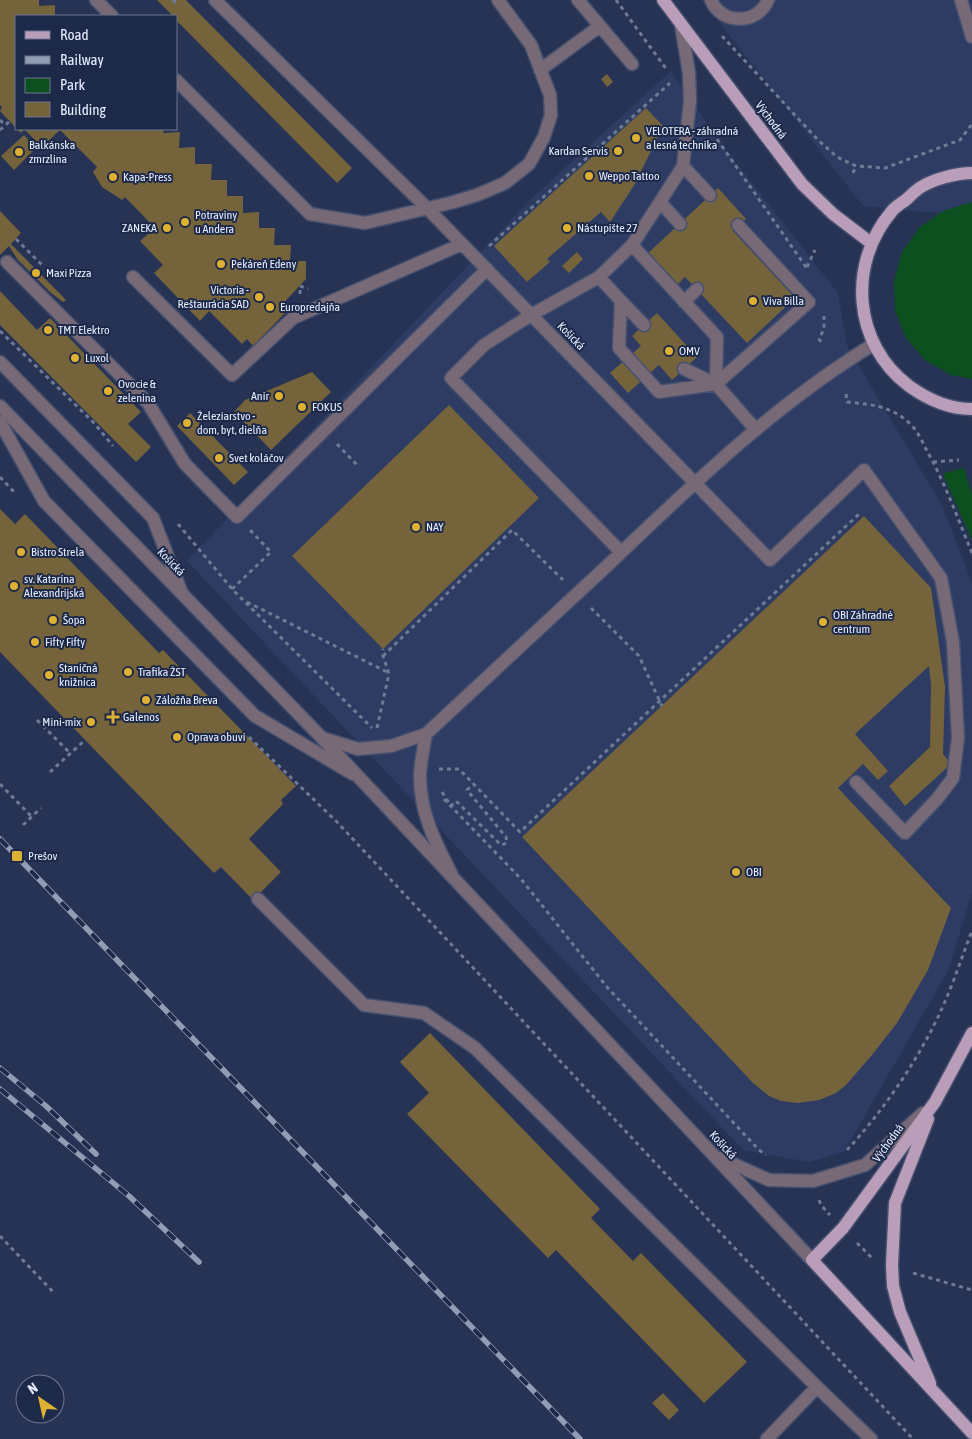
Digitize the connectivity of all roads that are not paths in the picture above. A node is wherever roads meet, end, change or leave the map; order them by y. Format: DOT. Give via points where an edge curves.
graph roads {
  1 [pos="96,0"];
  2 [pos="214,0"];
  3 [pos="498,0"];
  4 [pos="578,0"];
  5 [pos="663,0"];
  6 [pos="711,0"];
  7 [pos="768,0"];
  8 [pos="963,1"];
  9 [pos="111,15"];
  10 [pos="681,25"];
  11 [pos="600,26"];
  12 [pos="972,37"];
  13 [pos="632,64"];
  14 [pos="540,70"];
  15 [pos="178,82"];
  16 [pos="683,166"];
  17 [pos="972,173"];
  18 [pos="710,195"];
  19 [pos="660,202"];
  20 [pos="427,208"];
  21 [pos="680,224"];
  22 [pos="738,225"];
  23 [pos="872,243"];
  24 [pos="462,244"];
  25 [pos="632,245"];
  26 [pos="7,262"];
  27 [pos="487,270"];
  28 [pos="133,277"];
  29 [pos="599,277"];
  30 [pos="697,289"];
  31 [pos="621,301"];
  32 [pos="684,302"];
  33 [pos="531,315"];
  34 [pos="644,325"];
  35 [pos="874,344"];
  36 [pos="0,362"];
  37 [pos="684,369"];
  38 [pos="716,384"];
  39 [pos="0,406"];
  40 [pos="972,410"];
  41 [pos="0,422"];
  42 [pos="756,430"];
  43 [pos="695,482"];
  44 [pos="621,552"];
  45 [pos="181,591"];
  46 [pos="426,734"];
  47 [pos="322,738"];
  48 [pos="359,777"];
  49 [pos="856,782"];
  50 [pos="453,878"];
  51 [pos="258,899"];
  52 [pos="972,1033"];
  53 [pos="935,1102"];
  54 [pos="714,1155"];
  55 [pos="812,1260"];
  56 [pos="817,1388"];
  57 [pos="934,1392"];
  58 [pos="972,1433"];
  59 [pos="767,1439"];
  60 [pos="872,1439"];
  1 -- 9 [label="street"];
  2 -- 20 [label="street, Košická"];
  3 -- 14 [label="street" via="531,45"];
  4 -- 11 [label="street"];
  5 -- 10 [label="main road, Východná"];
  6 -- 7 [label="street" via="719,12 739,19 750,18 760,12"];
  8 -- 12 [label="street"];
  10 -- 16 [label="street" via="690,101"];
  10 -- 23 [label="main road, Východná" via="802,184 833,214"];
  11 -- 13 [label="street"];
  11 -- 14 [label="street"];
  14 -- 20 [label="street" via="550,94 551,115 544,138 528,164 505,183 477,195"];
  15 -- 20 [label="street" via="310,214 365,223"];
  16 -- 18 [label="street"];
  16 -- 19 [label="street"];
  17 -- 23 [label="main road" via="958,173 922,186 892,211"];
  19 -- 21 [label="street"];
  19 -- 25 [label="street"];
  20 -- 24 [label="street, Košická"];
  22 -- 38 [label="street" via="749,242 809,302"];
  23 -- 35 [label="main road" via="862,276 863,311"];
  24 -- 27 [label="street, Košická"];
  24 -- 28 [label="street" via="294,318 232,375"];
  25 -- 29 [label="street"];
  25 -- 32 [label="street"];
  26 -- 27 [label="street" via="148,403 186,464 237,518"];
  27 -- 33 [label="street, Košická"];
  29 -- 31 [label="street"];
  29 -- 33 [label="street"];
  30 -- 32 [label="street"];
  31 -- 34 [label="street"];
  31 -- 38 [label="street" via="619,348 659,392"];
  32 -- 38 [label="street" via="717,337"];
  33 -- 43 [label="street, Košická"];
  33 -- 44 [label="street" via="484,345 451,378"];
  35 -- 40 [label="main road" via="895,375 924,397"];
  35 -- 42 [label="street" via="839,365"];
  36 -- 45 [label="street" via="153,518"];
  37 -- 38 [label="street"];
  38 -- 42 [label="street"];
  39 -- 45 [label="street, Košická"];
  41 -- 48 [label="street" via="44,502 255,716"];
  42 -- 43 [label="street"];
  43 -- 44 [label="street"];
  43 -- 49 [label="street, Košická" via="770,560 864,470 941,578 953,642 958,738 953,778 905,833"];
  44 -- 46 [label="street"];
  45 -- 47 [label="street, Košická"];
  46 -- 47 [label="street" via="391,746 358,748"];
  46 -- 50 [label="street, Košická" via="420,775 421,798 429,829"];
  47 -- 48 [label="street, Košická"];
  48 -- 50 [label="street, Košická"];
  50 -- 54 [label="street, Košická"];
  51 -- 56 [label="street" via="364,1005 424,1013 475,1048"];
  52 -- 53 [label="main road, Východná"];
  53 -- 54 [label="street" via="865,1165 813,1181 769,1180"];
  53 -- 55 [label="main road, Východná" via="843,1228"];
  53 -- 57 [label="main road" via="895,1203 892,1266 892,1286 900,1312"];
  54 -- 55 [label="street, Košická"];
  55 -- 57 [label="main road, Košická"];
  56 -- 59 [label="street"];
  56 -- 60 [label="street"];
  57 -- 58 [label="main road, Košická"];
}
